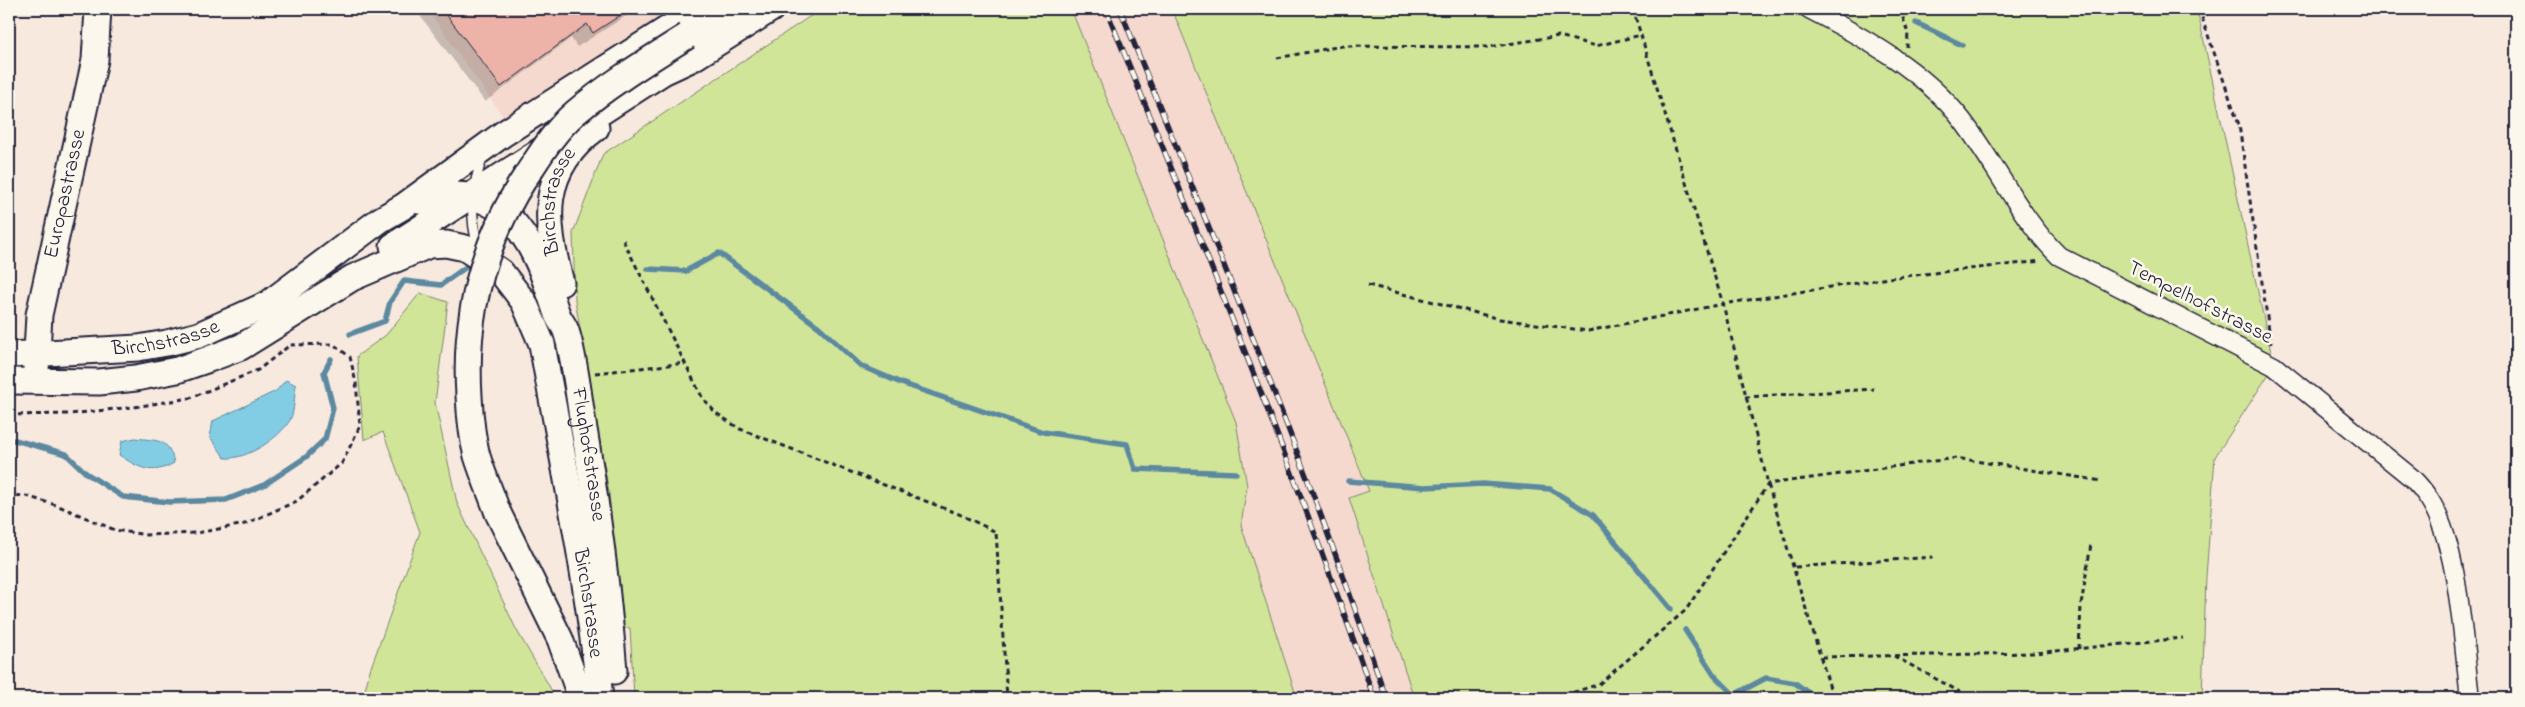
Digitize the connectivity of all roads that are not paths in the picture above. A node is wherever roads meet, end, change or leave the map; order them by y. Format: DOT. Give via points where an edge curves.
graph roads {
  1 [pos="98,9"];
  2 [pos="698,9"];
  3 [pos="730,9"];
  4 [pos="771,9"];
  5 [pos="1809,9"];
  6 [pos="690,47"];
  7 [pos="486,146"];
  8 [pos="472,196"];
  9 [pos="404,206"];
  10 [pos="481,258"];
  11 [pos="352,278"];
  12 [pos="566,331"];
  13 [pos="36,354"];
  14 [pos="9,355"];
  15 [pos="36,380"];
  16 [pos="9,381"];
  17 [pos="581,698"];
  18 [pos="600,698"];
  19 [pos="616,698"];
  20 [pos="2470,698"];
  1 -- 13 [label="main road, Europastrasse" via="95,60 40,315"];
  2 -- 7 [label="main road, Birchstrasse"];
  3 -- 6 [label="main road, Birchstrasse"];
  4 -- 6 [label="main road, Birchstrasse"];
  5 -- 20 [label="street, Tempelhofstrasse" via="1857,34 1906,67 1962,120 2042,239 2059,256 2274,366 2412,478 2430,499 2452,560"];
  6 -- 8 [label="main road, Birchstrasse" via="663,72"];
  6 -- 12 [label="main road, Birchstrasse" via="667,80 589,133 556,175 548,225 569,311"];
  6 -- 17 [label="main road, Birchstrasse, bridge" via="622,78 573,114 544,149 516,191 493,236 477,281 469,328 470,417 477,455 498,513 560,639"];
  7 -- 8 [label="lane"];
  7 -- 9 [label="main road, Birchstrasse"];
  8 -- 9 [label="main road, Birchstrasse" via="445,194"];
  8 -- 10 [label="lane" via="471,214"];
  8 -- 11 [label="main road, Birchstrasse" via="367,262"];
  8 -- 12 [label="main road, Birchstrasse" via="497,208 521,231 542,271"];
  9 -- 13 [label="main road, Birchstrasse" via="380,220 268,304 199,335 138,348"];
  10 -- 11 [label="main road, Birchstrasse" via="465,248 429,245"];
  10 -- 18 [label="main road, Birchstrasse" via="501,272 524,302 542,344 578,532"];
  11 -- 15 [label="main road, Birchstrasse" via="241,347 176,370 98,382"];
  12 -- 19 [label="main road, Flughofstrasse" via="604,560"];
  13 -- 14 [label="main road, Birchstrasse"];
  13 -- 15 [label="main road, Europastrasse"];
  15 -- 16 [label="main road, Birchstrasse"];
}
